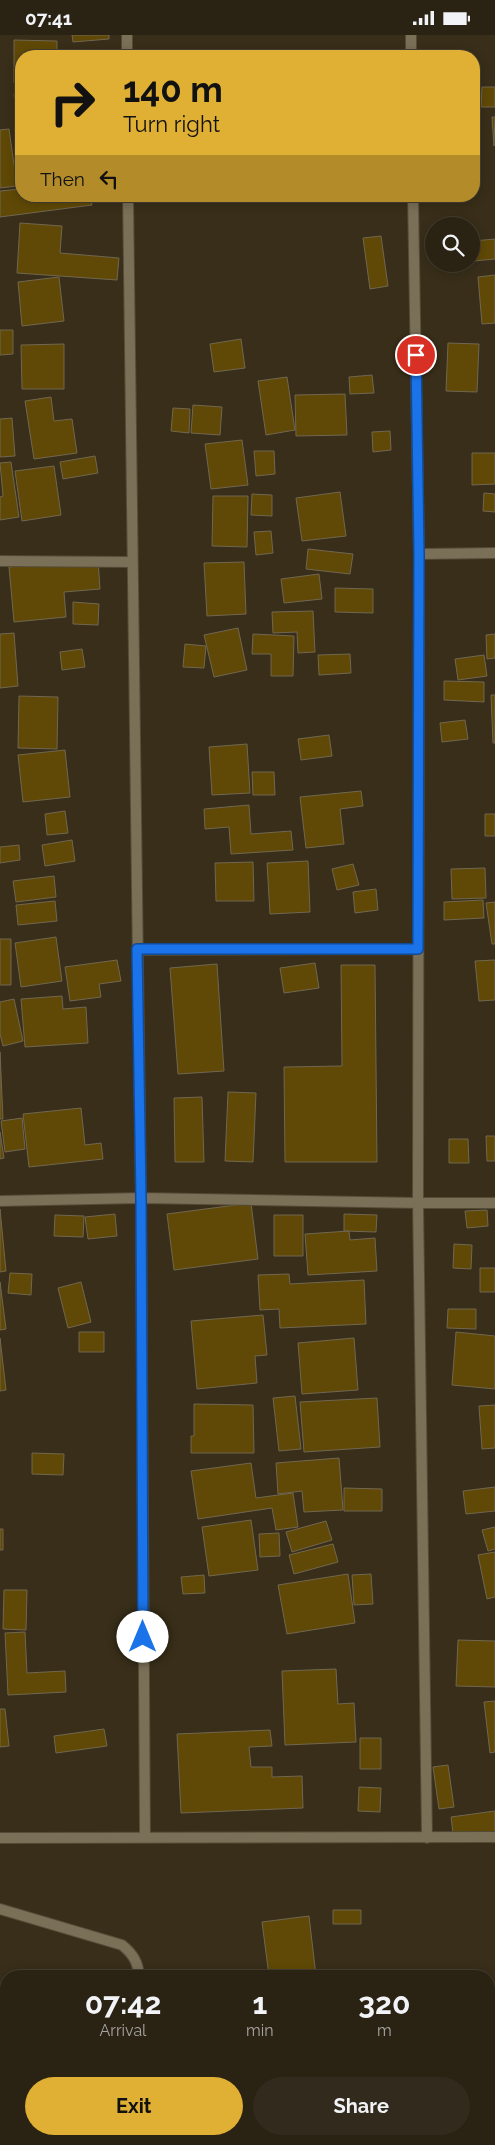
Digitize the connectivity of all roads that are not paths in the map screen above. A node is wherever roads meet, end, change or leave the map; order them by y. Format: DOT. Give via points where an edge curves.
graph roads {
  1 [pos="127,35"];
  2 [pos="411,35"];
  3 [pos="127,50"];
  4 [pos="411,50"];
  5 [pos="128,202"];
  6 [pos="413,202"];
  7 [pos="495,553"];
  8 [pos="419,554"];
  9 [pos="0,561"];
  10 [pos="132,563"];
  11 [pos="137,949"];
  12 [pos="418,949"];
  13 [pos="141,1198"];
  14 [pos="0,1201"];
  15 [pos="418,1203"];
  16 [pos="495,1203"];
  17 [pos="145,1837"];
  18 [pos="495,1837"];
  19 [pos="426,1838"];
  20 [pos="0,1839"];
  21 [pos="0,1909"];
  22 [pos="138,1970"];
  1 -- 3 [label="street"];
  2 -- 4 [label="street"];
  5 -- 10 [label="street"];
  6 -- 8 [label="street"];
  7 -- 8 [label="street"];
  8 -- 12 [label="street"];
  9 -- 10 [label="street"];
  10 -- 11 [label="street"];
  11 -- 12 [label="street"];
  11 -- 13 [label="street"];
  12 -- 15 [label="street"];
  13 -- 14 [label="street"];
  13 -- 15 [label="street"];
  13 -- 17 [label="street"];
  15 -- 16 [label="street"];
  15 -- 19 [label="street"];
  17 -- 19 [label="street"];
  17 -- 20 [label="street"];
  18 -- 19 [label="street"];
  21 -- 22 [label="street" via="122,1945 133,1954"];
}
